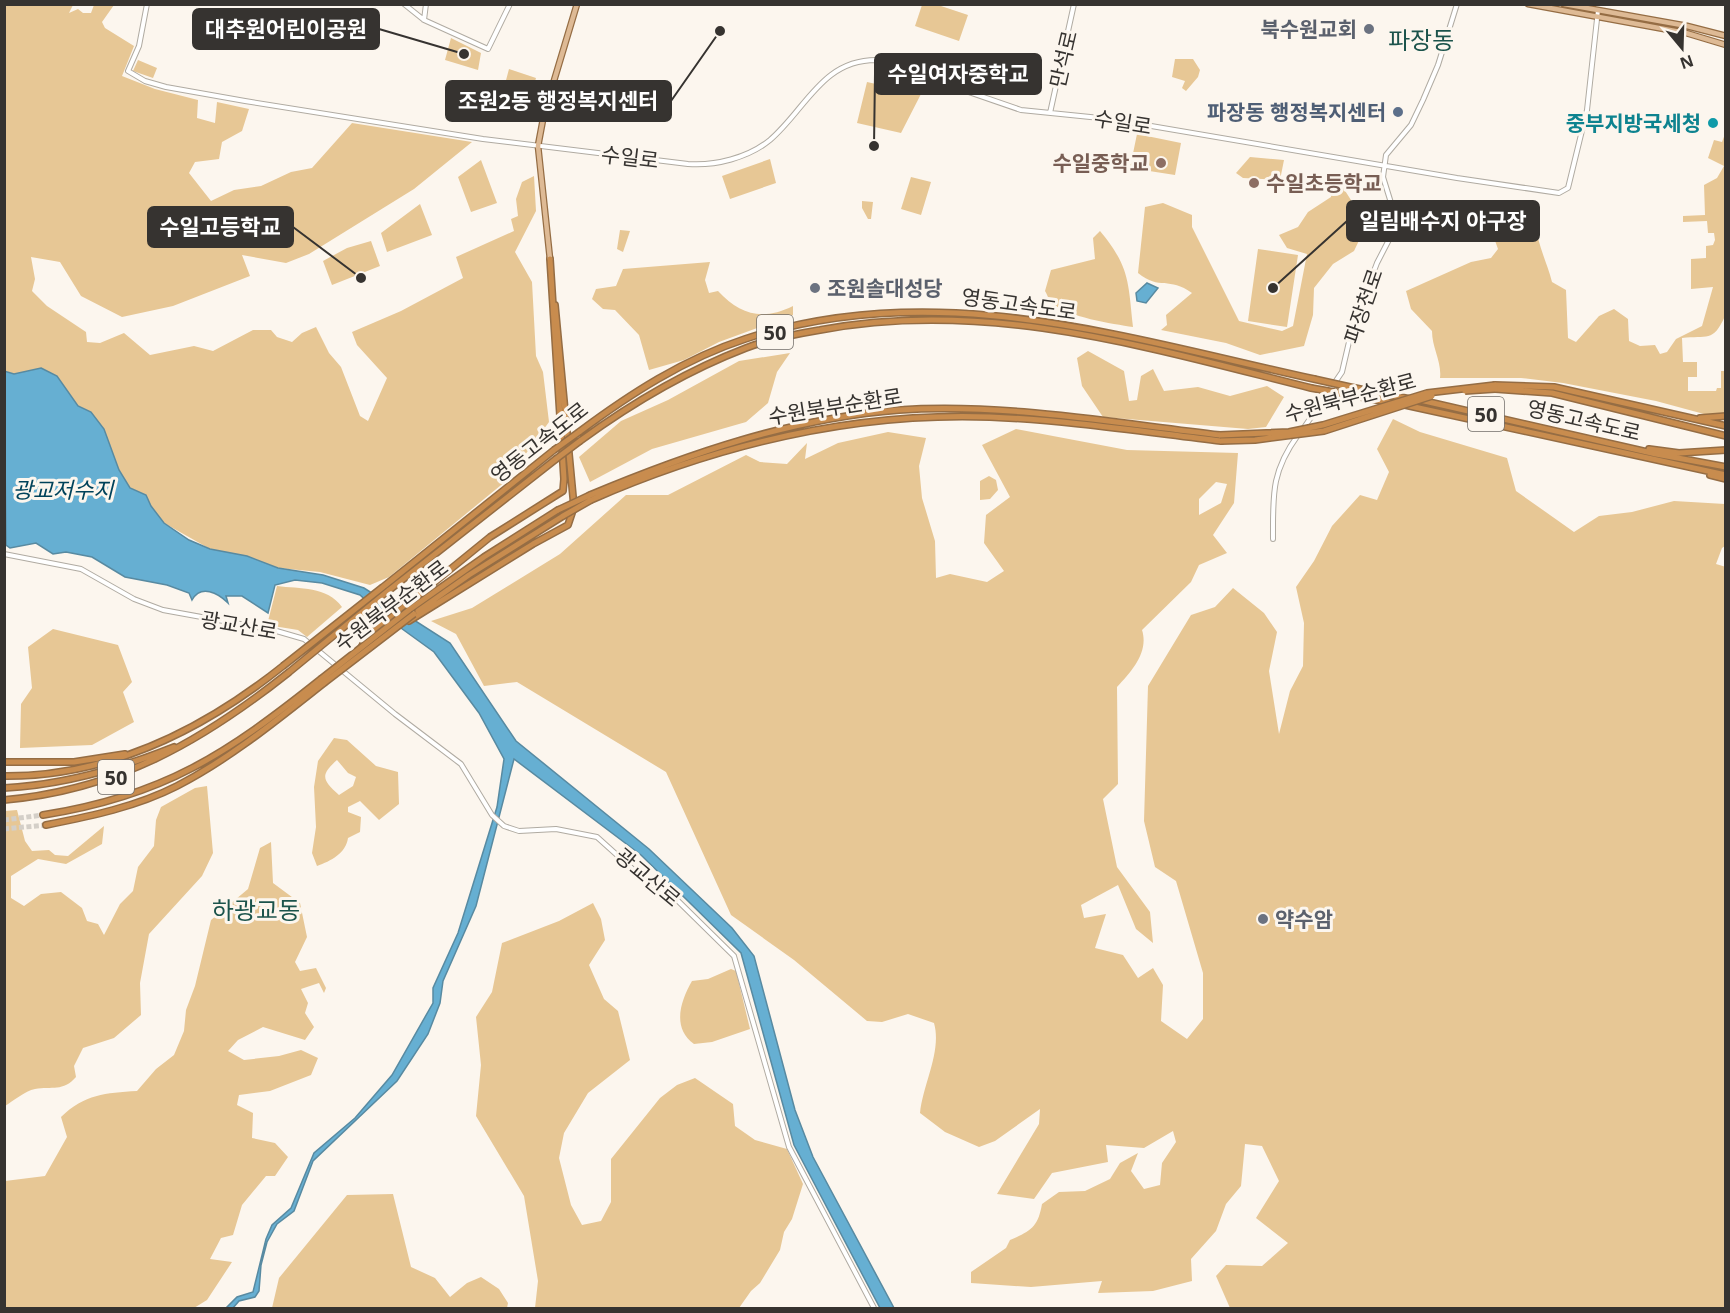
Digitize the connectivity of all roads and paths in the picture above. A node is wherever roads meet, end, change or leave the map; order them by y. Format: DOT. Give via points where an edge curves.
graph roads {
  1 [pos="147,4"];
  2 [pos="404,4"];
  3 [pos="426,4"];
  4 [pos="510,4"];
  5 [pos="577,4"];
  6 [pos="1074,4"];
  7 [pos="1457,4"];
  8 [pos="1528,4"];
  9 [pos="1564,4"];
  10 [pos="1597,13"];
  11 [pos="424,20"];
  12 [pos="1661,25"];
  13 [pos="1725,36"];
  14 [pos="1725,45"];
  15 [pos="1050,113"];
  16 [pos="538,146"];
  17 [pos="1383,165"];
  18 [pos="550,259"];
  19 [pos="1495,387"];
  20 [pos="968,414"];
  21 [pos="1725,416"];
  22 [pos="1687,417"];
  23 [pos="1725,426"];
  24 [pos="1725,436"];
  25 [pos="1221,438"];
  26 [pos="1620,446"];
  27 [pos="1725,450"];
  28 [pos="1725,467"];
  29 [pos="1725,477"];
  30 [pos="590,497"];
  31 [pos="1273,539"];
  32 [pos="4,554"];
  33 [pos="386,589"];
  34 [pos="411,612"];
  35 [pos="322,681"];
  36 [pos="218,724"];
  37 [pos="138,752"];
  38 [pos="4,762"];
  39 [pos="4,776"];
  40 [pos="4,788"];
  41 [pos="4,800"];
  42 [pos="43,815"];
  43 [pos="46,825"];
  44 [pos="874,1308"];
  1 -- 16 [label="street, 수일로" via="139,46 128,71 145,81"];
  2 -- 11 [label="street"];
  3 -- 11 [label="street"];
  4 -- 11 [label="street" via="488,50"];
  5 -- 16 [label="main road"];
  6 -- 15 [label="street, 만석로"];
  7 -- 17 [label="street" via="1423,100 1411,125 1386,154"];
  8 -- 10 [label="main road"];
  9 -- 10 [label="main road"];
  10 -- 12 [label="main road"];
  10 -- 17 [label="street, 수일로" via="1585,119 1568,188 1559,193"];
  12 -- 13 [label="main road"];
  12 -- 14 [label="main road"];
  15 -- 16 [label="street, 수일로" via="1021,111 876,60 858,61 831,73 770,140 720,162 688,164"];
  15 -- 17 [label="street, 수일로" via="1110,119"];
  16 -- 18 [label="main road"];
  17 -- 31 [label="street, 파장천로" via="1395,225 1352,328 1342,372 1276,472"];
  18 -- 34 [label="highway" via="562,491 490,537"];
  18 -- 34 [label="highway" via="574,512 564,528"];
  19 -- 22 [label="highway, 수원북부순환로" via="1554,387"];
  19 -- 24 [label="highway, 수원북부순환로" via="1552,393"];
  19 -- 25 [label="highway, 수원북부순환로, bridge" via="1428,397 1324,431 1290,437"];
  20 -- 25 [label="highway, 수원북부순환로"];
  20 -- 25 [label="highway, 수원북부순환로" via="986,410"];
  20 -- 30 [label="highway, 수원북부순환로" via="868,423 749,443"];
  20 -- 30 [label="highway, 수원북부순환로" via="917,410 866,413 791,428 670,462"];
  21 -- 22 [label="highway"];
  22 -- 23 [label="highway, 수원북부순환로"];
  26 -- 27 [label="highway" via="1679,453"];
  26 -- 28 [label="highway, 영동고속도로 / 50"];
  26 -- 33 [label="highway, 영동고속도로 / 50, bridge" via="1448,405 1018,317 910,311 857,315 746,339 672,371 619,402 554,450"];
  29 -- 33 [label="highway, 영동고속도로 / 50, bridge" via="1432,410 1311,388 1017,323 918,318 860,322 748,347 625,409"];
  30 -- 34 [label="highway, 수원북부순환로, bridge" via="484,557"];
  32 -- 44 [label="street, 광교산로" via="81,569 162,610 304,639 461,764 501,823 518,831 556,829 600,838 647,882 674,896 732,953 789,1147"];
  33 -- 36 [label="highway, 영동고속도로 / 50, bridge" via="288,673"];
  33 -- 37 [label="highway, 영동고속도로 / 50, bridge" via="212,718"];
  34 -- 35 [label="highway, 수원북부순환로, bridge"];
  34 -- 35 [label="highway, 수원북부순환로, bridge"];
  35 -- 42 [label="highway, 수원북부순환로" via="254,732 181,775 85,808"];
  35 -- 43 [label="highway, 수원북부순환로" via="258,735 176,786 87,817"];
  36 -- 40 [label="highway, 영동고속도로 / 50" via="186,742 113,769 39,786"];
  36 -- 41 [label="highway, 영동고속도로 / 50" via="115,778 40,797"];
  37 -- 38 [label="highway, 영동고속도로 / 50" via="74,762"];
  37 -- 39 [label="highway, 영동고속도로 / 50" via="64,772"];
}
